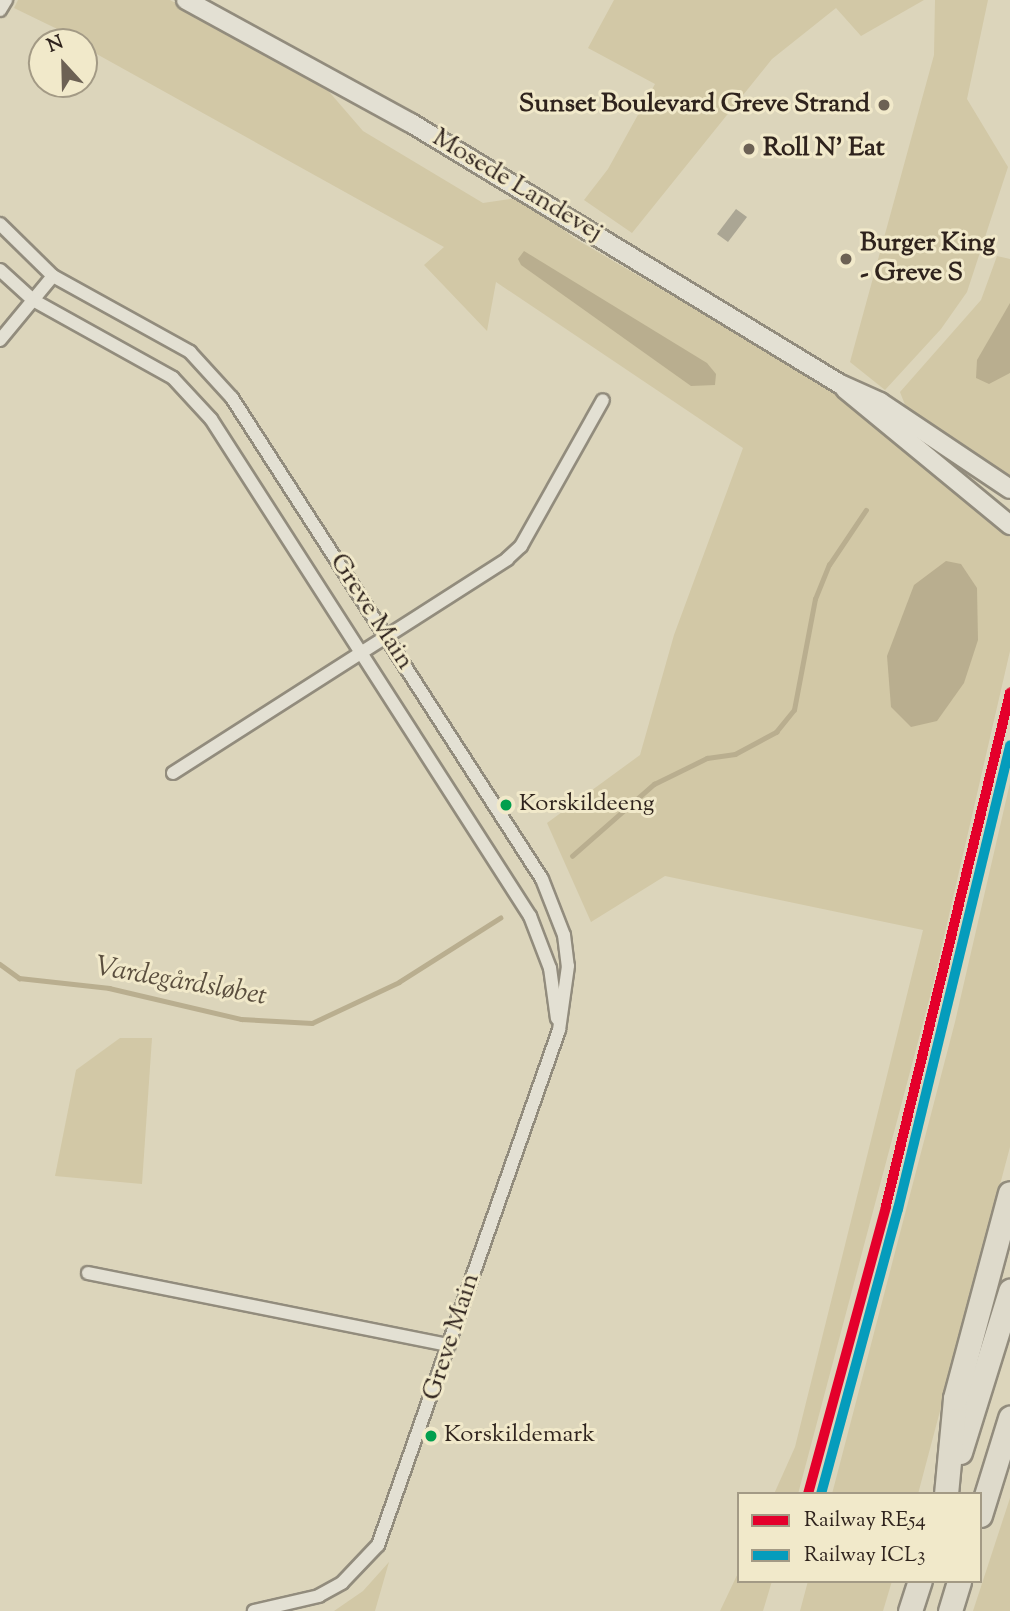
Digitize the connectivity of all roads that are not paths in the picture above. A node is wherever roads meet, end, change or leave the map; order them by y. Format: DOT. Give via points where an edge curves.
graph roads {
  1 [pos="6,0"];
  2 [pos="186,0"];
  3 [pos="0,10"];
  4 [pos="0,224"];
  5 [pos="0,271"];
  6 [pos="53,276"];
  7 [pos="33,300"];
  8 [pos="0,340"];
  9 [pos="840,384"];
  10 [pos="603,400"];
  11 [pos="1010,489"];
  12 [pos="1010,525"];
  13 [pos="387,636"];
  14 [pos="362,653"];
  15 [pos="173,773"];
  16 [pos="559,1030"];
  17 [pos="1010,1193"];
  18 [pos="88,1273"];
  19 [pos="1010,1291"];
  20 [pos="450,1345"];
  21 [pos="1010,1418"];
  22 [pos="1010,1432"];
  23 [pos="995,1468"];
  24 [pos="946,1492"];
  25 [pos="947,1492"];
  26 [pos="982,1509"];
  27 [pos="919,1583"];
  28 [pos="958,1583"];
  29 [pos="254,1611"];
  30 [pos="911,1611"];
  31 [pos="950,1611"];
  1 -- 3 [label="street"];
  2 -- 9 [label="main road, Mosede Landevej" via="411,122"];
  4 -- 6 [label="street, Greve Main"];
  5 -- 7 [label="street, Greve Main"];
  6 -- 7 [label="street"];
  6 -- 13 [label="street, Greve Main" via="172,341 213,374"];
  7 -- 8 [label="street"];
  7 -- 14 [label="street, Greve Main" via="148,360 192,395"];
  9 -- 11 [label="main road, Mosede Landevej" via="880,402"];
  9 -- 12 [label="main road, Mosede Landevej" via="924,460"];
  10 -- 13 [label="street" via="521,546"];
  13 -- 14 [label="street"];
  13 -- 16 [label="street, Greve Main" via="556,909 568,966"];
  14 -- 15 [label="street, Greve Main"];
  14 -- 16 [label="street, Greve Main" via="530,916 550,968"];
  16 -- 20 [label="street, Greve Main"];
  17 -- 24 [label="highway" via="955,1398"];
  18 -- 20 [label="street"];
  19 -- 25 [label="highway"];
  20 -- 29 [label="street, Greve Main" via="378,1545 342,1583 319,1596"];
  21 -- 23 [label="highway"];
  22 -- 23 [label="highway"];
  23 -- 26 [label="highway"];
  27 -- 30 [label="highway"];
  28 -- 31 [label="highway"];
}
